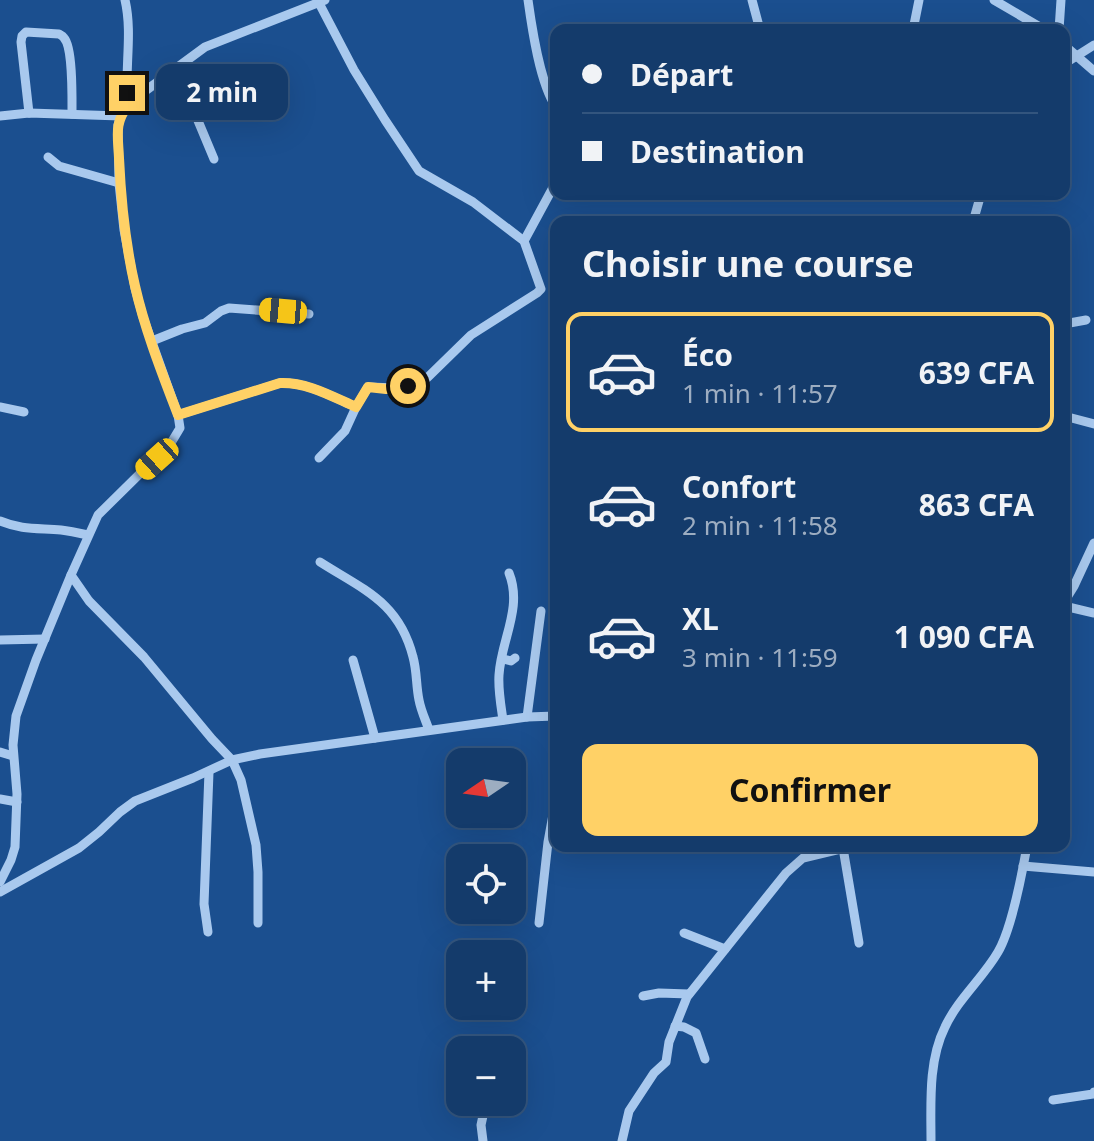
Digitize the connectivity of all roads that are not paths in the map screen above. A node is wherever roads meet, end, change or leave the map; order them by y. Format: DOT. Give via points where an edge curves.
graph roads {
  1 [pos="125,0"];
  2 [pos="528,0"];
  3 [pos="752,0"];
  4 [pos="919,0"];
  5 [pos="994,0"];
  6 [pos="1061,0"];
  7 [pos="322,1"];
  8 [pos="758,24"];
  9 [pos="914,24"];
  10 [pos="1035,24"];
  11 [pos="1059,24"];
  12 [pos="1094,45"];
  13 [pos="1070,50"];
  14 [pos="1076,55"];
  15 [pos="1070,60"];
  16 [pos="176,68"];
  17 [pos="1094,71"];
  18 [pos="550,97"];
  19 [pos="128,105"];
  20 [pos="29,113"];
  21 [pos="72,114"];
  22 [pos="0,116"];
  23 [pos="121,116"];
  24 [pos="48,157"];
  25 [pos="214,159"];
  26 [pos="119,183"];
  27 [pos="550,193"];
  28 [pos="524,241"];
  29 [pos="309,314"];
  30 [pos="1086,320"];
  31 [pos="1070,323"];
  32 [pos="152,341"];
  33 [pos="0,407"];
  34 [pos="356,407"];
  35 [pos="24,412"];
  36 [pos="178,415"];
  37 [pos="1070,418"];
  38 [pos="1094,424"];
  39 [pos="319,458"];
  40 [pos="0,521"];
  41 [pos="88,535"];
  42 [pos="1094,543"];
  43 [pos="320,562"];
  44 [pos="509,573"];
  45 [pos="71,575"];
  46 [pos="1070,593"];
  47 [pos="1070,606"];
  48 [pos="541,611"];
  49 [pos="1094,613"];
  50 [pos="45,639"];
  51 [pos="0,640"];
  52 [pos="515,658"];
  53 [pos="503,659"];
  54 [pos="353,660"];
  55 [pos="550,716"];
  56 [pos="527,717"];
  57 [pos="503,720"];
  58 [pos="429,730"];
  59 [pos="375,738"];
  60 [pos="0,752"];
  61 [pos="13,756"];
  62 [pos="232,760"];
  63 [pos="209,772"];
  64 [pos="0,799"];
  65 [pos="17,802"];
  66 [pos="550,831"];
  67 [pos="824,852"];
  68 [pos="849,852"];
  69 [pos="1026,852"];
  70 [pos="1023,866"];
  71 [pos="1094,872"];
  72 [pos="0,882"];
  73 [pos="0,892"];
  74 [pos="258,923"];
  75 [pos="539,923"];
  76 [pos="208,932"];
  77 [pos="684,933"];
  78 [pos="859,943"];
  79 [pos="725,949"];
  80 [pos="689,994"];
  81 [pos="643,996"];
  82 [pos="675,1026"];
  83 [pos="705,1059"];
  84 [pos="1094,1092"];
  85 [pos="1053,1100"];
  86 [pos="483,1116"];
  87 [pos="483,1141"];
  88 [pos="622,1141"];
  89 [pos="931,1141"];
  1 -- 19 [label="street"];
  2 -- 18 [label="street"];
  3 -- 8 [label="street"];
  4 -- 9 [label="street"];
  5 -- 10 [label="street"];
  6 -- 11 [label="street"];
  7 -- 16 [label="street" via="205,47"];
  7 -- 28 [label="street" via="354,70 419,171 473,202"];
  12 -- 14 [label="street"];
  13 -- 14 [label="street"];
  14 -- 15 [label="street"];
  14 -- 17 [label="street"];
  16 -- 19 [label="street"];
  16 -- 25 [label="street"];
  19 -- 23 [label="street"];
  20 -- 21 [label="street"];
  20 -- 21 [label="street" via="21,42 26,32 59,34 66,40"];
  20 -- 22 [label="street"];
  21 -- 23 [label="street"];
  23 -- 26 [label="street"];
  24 -- 26 [label="street" via="59,166"];
  26 -- 32 [label="street" via="129,258"];
  27 -- 28 [label="street"];
  28 -- 34 [label="street" via="541,287 537,293 471,335 427,378 397,388 368,387"];
  29 -- 32 [label="street" via="229,308 205,323"];
  30 -- 31 [label="street"];
  32 -- 36 [label="street"];
  33 -- 35 [label="street"];
  34 -- 36 [label="street" via="316,389 280,383"];
  34 -- 39 [label="street" via="345,431"];
  36 -- 41 [label="street" via="180,428 171,443 98,515"];
  37 -- 38 [label="street"];
  40 -- 41 [label="street"];
  41 -- 45 [label="street"];
  42 -- 46 [label="street"];
  43 -- 58 [label="street" via="391,609 410,645"];
  44 -- 53 [label="street" via="515,603"];
  45 -- 50 [label="street"];
  45 -- 62 [label="street"];
  47 -- 49 [label="street"];
  48 -- 56 [label="street"];
  50 -- 51 [label="street"];
  50 -- 61 [label="street" via="16,716"];
  52 -- 53 [label="street"];
  53 -- 57 [label="street"];
  54 -- 59 [label="street"];
  55 -- 56 [label="street"];
  56 -- 57 [label="street"];
  57 -- 58 [label="street"];
  58 -- 59 [label="street"];
  59 -- 62 [label="street"];
  60 -- 61 [label="street"];
  61 -- 65 [label="street"];
  62 -- 63 [label="street"];
  62 -- 74 [label="street" via="256,845"];
  63 -- 73 [label="street" via="126,806 79,848"];
  63 -- 76 [label="street" via="204,904"];
  64 -- 65 [label="street"];
  65 -- 72 [label="street" via="15,847"];
  66 -- 75 [label="street"];
  67 -- 79 [label="street" via="798,861"];
  68 -- 78 [label="street"];
  69 -- 70 [label="street"];
  70 -- 71 [label="street"];
  70 -- 89 [label="street" via="1003,943 945,1027 931,1094"];
  77 -- 79 [label="street"];
  79 -- 80 [label="street"];
  80 -- 81 [label="street"];
  80 -- 82 [label="street"];
  82 -- 83 [label="street" via="696,1033"];
  82 -- 88 [label="street" via="666,1062 629,1111"];
  84 -- 85 [label="street"];
  86 -- 87 [label="street"];
}
